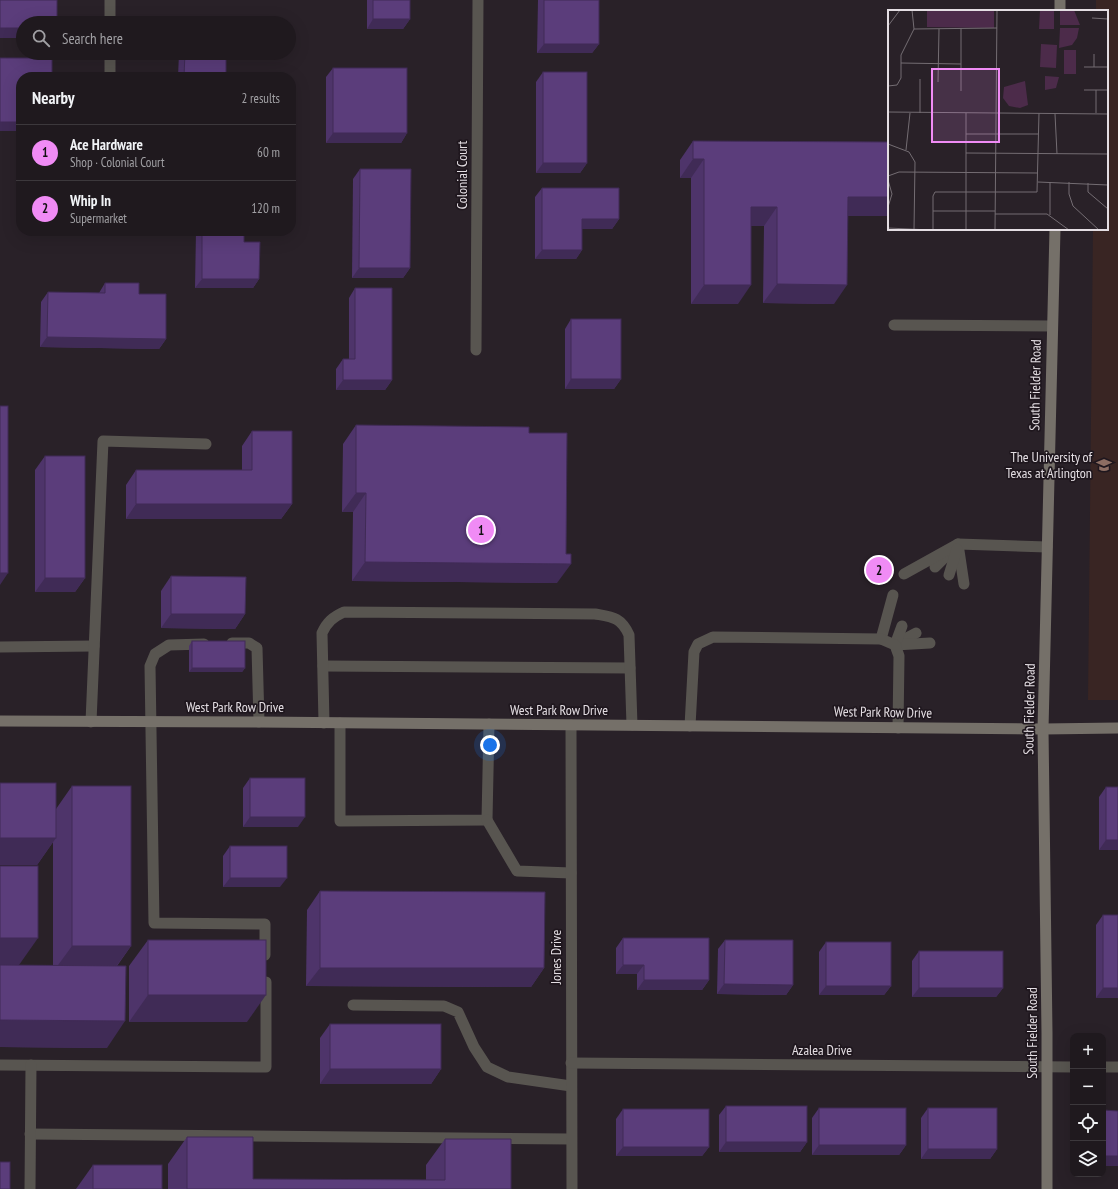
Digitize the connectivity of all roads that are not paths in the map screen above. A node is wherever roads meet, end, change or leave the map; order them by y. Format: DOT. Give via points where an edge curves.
graph roads {
  1 [pos="110,0"];
  2 [pos="478,0"];
  3 [pos="110,16"];
  4 [pos="110,60"];
  5 [pos="110,72"];
  6 [pos="1055,230"];
  7 [pos="894,325"];
  8 [pos="1052,326"];
  9 [pos="476,350"];
  10 [pos="206,444"];
  11 [pos="958,544"];
  12 [pos="1047,547"];
  13 [pos="935,567"];
  14 [pos="904,574"];
  15 [pos="950,576"];
  16 [pos="964,584"];
  17 [pos="893,595"];
  18 [pos="902,626"];
  19 [pos="916,633"];
  20 [pos="881,639"];
  21 [pos="930,643"];
  22 [pos="895,645"];
  23 [pos="94,646"];
  24 [pos="0,647"];
  25 [pos="323,666"];
  26 [pos="630,668"];
  27 [pos="0,721"];
  28 [pos="91,722"];
  29 [pos="151,722"];
  30 [pos="259,722"];
  31 [pos="324,723"];
  32 [pos="340,723"];
  33 [pos="489,724"];
  34 [pos="571,725"];
  35 [pos="632,725"];
  36 [pos="690,726"];
  37 [pos="898,728"];
  38 [pos="1118,728"];
  39 [pos="1043,729"];
  40 [pos="487,820"];
  41 [pos="571,873"];
  42 [pos="353,1005"];
  43 [pos="571,1063"];
  44 [pos="0,1065"];
  45 [pos="31,1065"];
  46 [pos="1047,1067"];
  47 [pos="1070,1067"];
  48 [pos="1106,1067"];
  49 [pos="1118,1067"];
  50 [pos="571,1086"];
  51 [pos="30,1134"];
  52 [pos="571,1139"];
  53 [pos="30,1189"];
  54 [pos="572,1189"];
  55 [pos="1047,1189"];
  1 -- 3 [label="street"];
  2 -- 9 [label="street, Colonial Court"];
  4 -- 5 [label="street"];
  6 -- 8 [label="main road, South Fielder Road"];
  7 -- 8 [label="street"];
  8 -- 12 [label="main road, South Fielder Road"];
  10 -- 23 [label="street" via="103,441"];
  11 -- 12 [label="street"];
  11 -- 13 [label="street"];
  11 -- 14 [label="street"];
  11 -- 15 [label="street"];
  11 -- 16 [label="street"];
  12 -- 39 [label="main road, South Fielder Road"];
  17 -- 20 [label="street"];
  18 -- 22 [label="street"];
  19 -- 22 [label="street"];
  20 -- 22 [label="street"];
  20 -- 36 [label="street" via="713,638 698,644 694,652"];
  21 -- 22 [label="street"];
  22 -- 37 [label="street" via="900,656"];
  23 -- 24 [label="street"];
  23 -- 28 [label="street"];
  25 -- 26 [label="street"];
  25 -- 26 [label="street" via="322,633 327,623 334,616 352,612 595,614 614,618 624,625 629,635"];
  25 -- 31 [label="street"];
  26 -- 35 [label="street"];
  27 -- 28 [label="main road, West Park Row Drive"];
  28 -- 29 [label="main road, West Park Row Drive"];
  29 -- 30 [label="main road, West Park Row Drive"];
  29 -- 30 [label="street" via="150,666 155,654 168,645 250,643 257,648"];
  29 -- 45 [label="street" via="154,923 265,924 266,1067"];
  30 -- 31 [label="main road, West Park Row Drive"];
  31 -- 32 [label="main road, West Park Row Drive"];
  32 -- 33 [label="main road, West Park Row Drive"];
  32 -- 40 [label="street" via="340,821"];
  33 -- 34 [label="main road, West Park Row Drive"];
  33 -- 40 [label="street"];
  34 -- 35 [label="main road, West Park Row Drive"];
  34 -- 41 [label="street, Jones Drive"];
  35 -- 36 [label="main road, West Park Row Drive"];
  36 -- 37 [label="main road, West Park Row Drive"];
  37 -- 39 [label="main road, West Park Row Drive"];
  38 -- 39 [label="main road, West Park Row Drive"];
  39 -- 46 [label="main road, South Fielder Road"];
  40 -- 41 [label="street" via="517,871"];
  41 -- 43 [label="street, Jones Drive"];
  42 -- 50 [label="street" via="444,1006 458,1012 474,1047 487,1067 508,1078"];
  43 -- 46 [label="street, Azalea Drive"];
  43 -- 50 [label="street, Jones Drive"];
  44 -- 45 [label="street"];
  45 -- 51 [label="street"];
  46 -- 47 [label="street, Azalea Drive"];
  46 -- 55 [label="main road, South Fielder Road"];
  48 -- 49 [label="street"];
  50 -- 52 [label="street, Jones Drive"];
  51 -- 52 [label="street"];
  51 -- 53 [label="street"];
  52 -- 54 [label="street, Jones Drive"];
}
